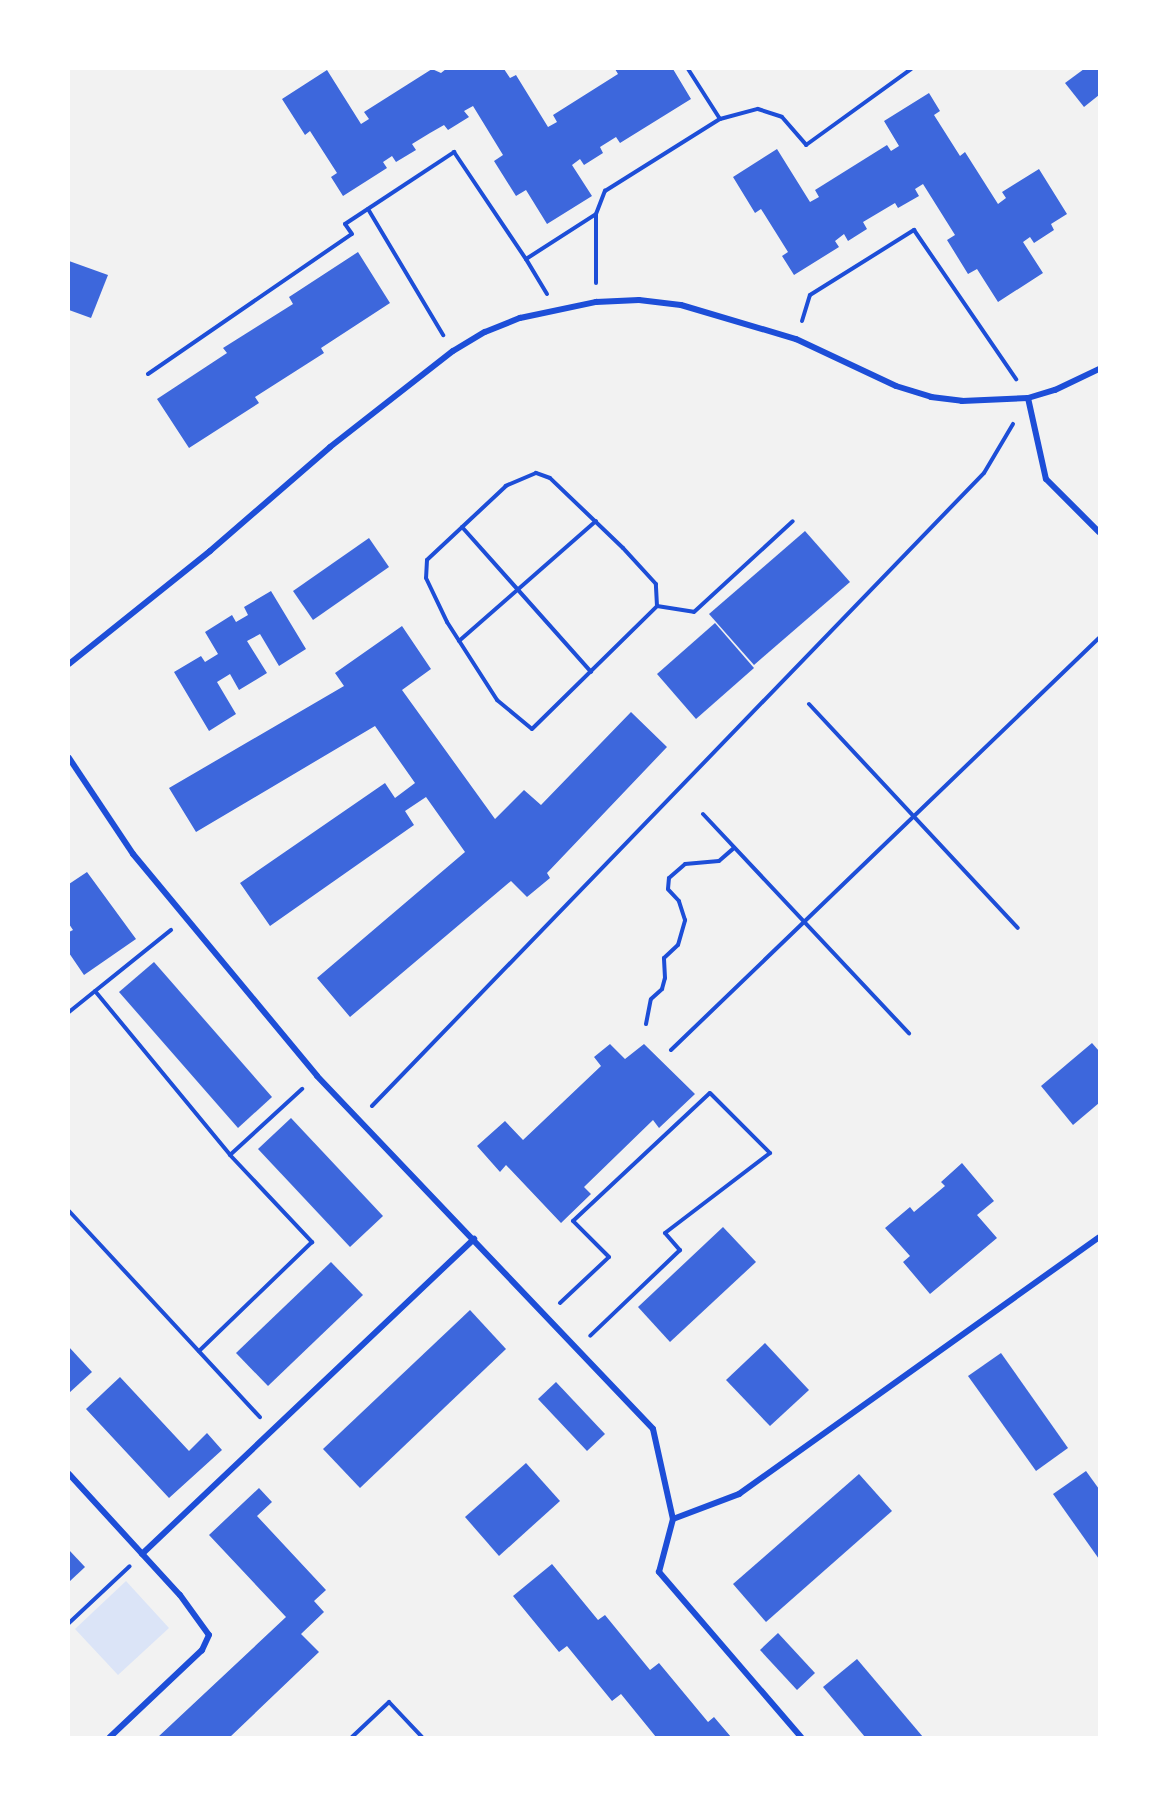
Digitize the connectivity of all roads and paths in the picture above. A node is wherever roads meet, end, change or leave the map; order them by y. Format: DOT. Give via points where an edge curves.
graph roads {
  1 [pos="688,69"];
  2 [pos="911,69"];
  3 [pos="720,119"];
  4 [pos="368,209"];
  5 [pos="596,214"];
  6 [pos="526,259"];
  7 [pos="596,302"];
  8 [pos="557,308"];
  9 [pos="796,339"];
  10 [pos="453,351"];
  11 [pos="1099,369"];
  12 [pos="148,374"];
  13 [pos="1028,398"];
  14 [pos="596,521"];
  15 [pos="793,521"];
  16 [pos="462,527"];
  17 [pos="1099,532"];
  18 [pos="518,590"];
  19 [pos="657,606"];
  20 [pos="1099,638"];
  21 [pos="459,641"];
  22 [pos="69,664"];
  23 [pos="591,672"];
  24 [pos="809,704"];
  25 [pos="69,758"];
  26 [pos="703,814"];
  27 [pos="915,817"];
  28 [pos="734,848"];
  29 [pos="185,919"];
  30 [pos="805,922"];
  31 [pos="1018,928"];
  32 [pos="95,991"];
  33 [pos="69,1012"];
  34 [pos="646,1024"];
  35 [pos="909,1033"];
  36 [pos="671,1050"];
  37 [pos="317,1076"];
  38 [pos="359,1120"];
  39 [pos="230,1155"];
  40 [pos="69,1211"];
  41 [pos="1099,1237"];
  42 [pos="474,1239"];
  43 [pos="547,1316"];
  44 [pos="577,1348"];
  45 [pos="199,1351"];
  46 [pos="272,1430"];
  47 [pos="69,1474"];
  48 [pos="673,1519"];
  49 [pos="142,1554"];
  50 [pos="69,1623"];
  51 [pos="110,1737"];
  52 [pos="352,1737"];
  53 [pos="422,1737"];
  54 [pos="801,1737"];
  1 -- 3 [label="path"];
  2 -- 3 [label="path" via="806,145 782,117 758,109"];
  3 -- 5 [label="path" via="605,191"];
  4 -- 6 [label="path" via="454,152"];
  4 -- 10 [label="path"];
  4 -- 12 [label="path" via="345,224 352,234"];
  5 -- 6 [label="path"];
  5 -- 7 [label="path"];
  6 -- 8 [label="path"];
  7 -- 8 [label="street"];
  7 -- 9 [label="street" via="639,300 681,305"];
  8 -- 10 [label="street" via="485,332"];
  9 -- 13 [label="street" via="896,386 931,397 992,402"];
  9 -- 13 [label="path" via="810,295 914,230"];
  10 -- 22 [label="street" via="330,447 210,551"];
  11 -- 13 [label="street"];
  13 -- 17 [label="street" via="1046,479"];
  13 -- 38 [label="path" via="984,473"];
  14 -- 16 [label="path" via="550,478 536,473 506,486"];
  14 -- 18 [label="path"];
  14 -- 19 [label="path" via="656,584"];
  15 -- 19 [label="path" via="694,612"];
  16 -- 18 [label="path"];
  16 -- 21 [label="path" via="428,560 426,578"];
  18 -- 21 [label="path"];
  18 -- 23 [label="path"];
  19 -- 23 [label="path"];
  20 -- 27 [label="path"];
  21 -- 23 [label="path" via="497,700 532,729"];
  24 -- 27 [label="path"];
  25 -- 29 [label="street" via="133,854"];
  26 -- 28 [label="path"];
  27 -- 30 [label="path"];
  27 -- 31 [label="path"];
  28 -- 30 [label="path"];
  28 -- 34 [label="path" via="719,861 686,864 669,878 668,889 679,901 686,920 678,945 664,958 662,989 651,999"];
  29 -- 32 [label="path"];
  29 -- 37 [label="street"];
  30 -- 35 [label="path"];
  30 -- 36 [label="path"];
  32 -- 33 [label="path"];
  32 -- 39 [label="path"];
  37 -- 38 [label="street"];
  37 -- 39 [label="path"];
  38 -- 42 [label="street"];
  39 -- 45 [label="path" via="312,1242"];
  40 -- 45 [label="path"];
  41 -- 48 [label="street" via="739,1494"];
  42 -- 43 [label="street"];
  42 -- 46 [label="street"];
  43 -- 44 [label="street"];
  43 -- 44 [label="path" via="609,1257 573,1221 710,1093 770,1153 665,1233 681,1250"];
  44 -- 48 [label="street" via="653,1429"];
  45 -- 46 [label="path"];
  46 -- 49 [label="street"];
  47 -- 49 [label="street"];
  48 -- 54 [label="street" via="659,1572"];
  49 -- 50 [label="path"];
  49 -- 51 [label="street" via="205,1624 209,1639"];
  52 -- 53 [label="path" via="389,1702"];
}
